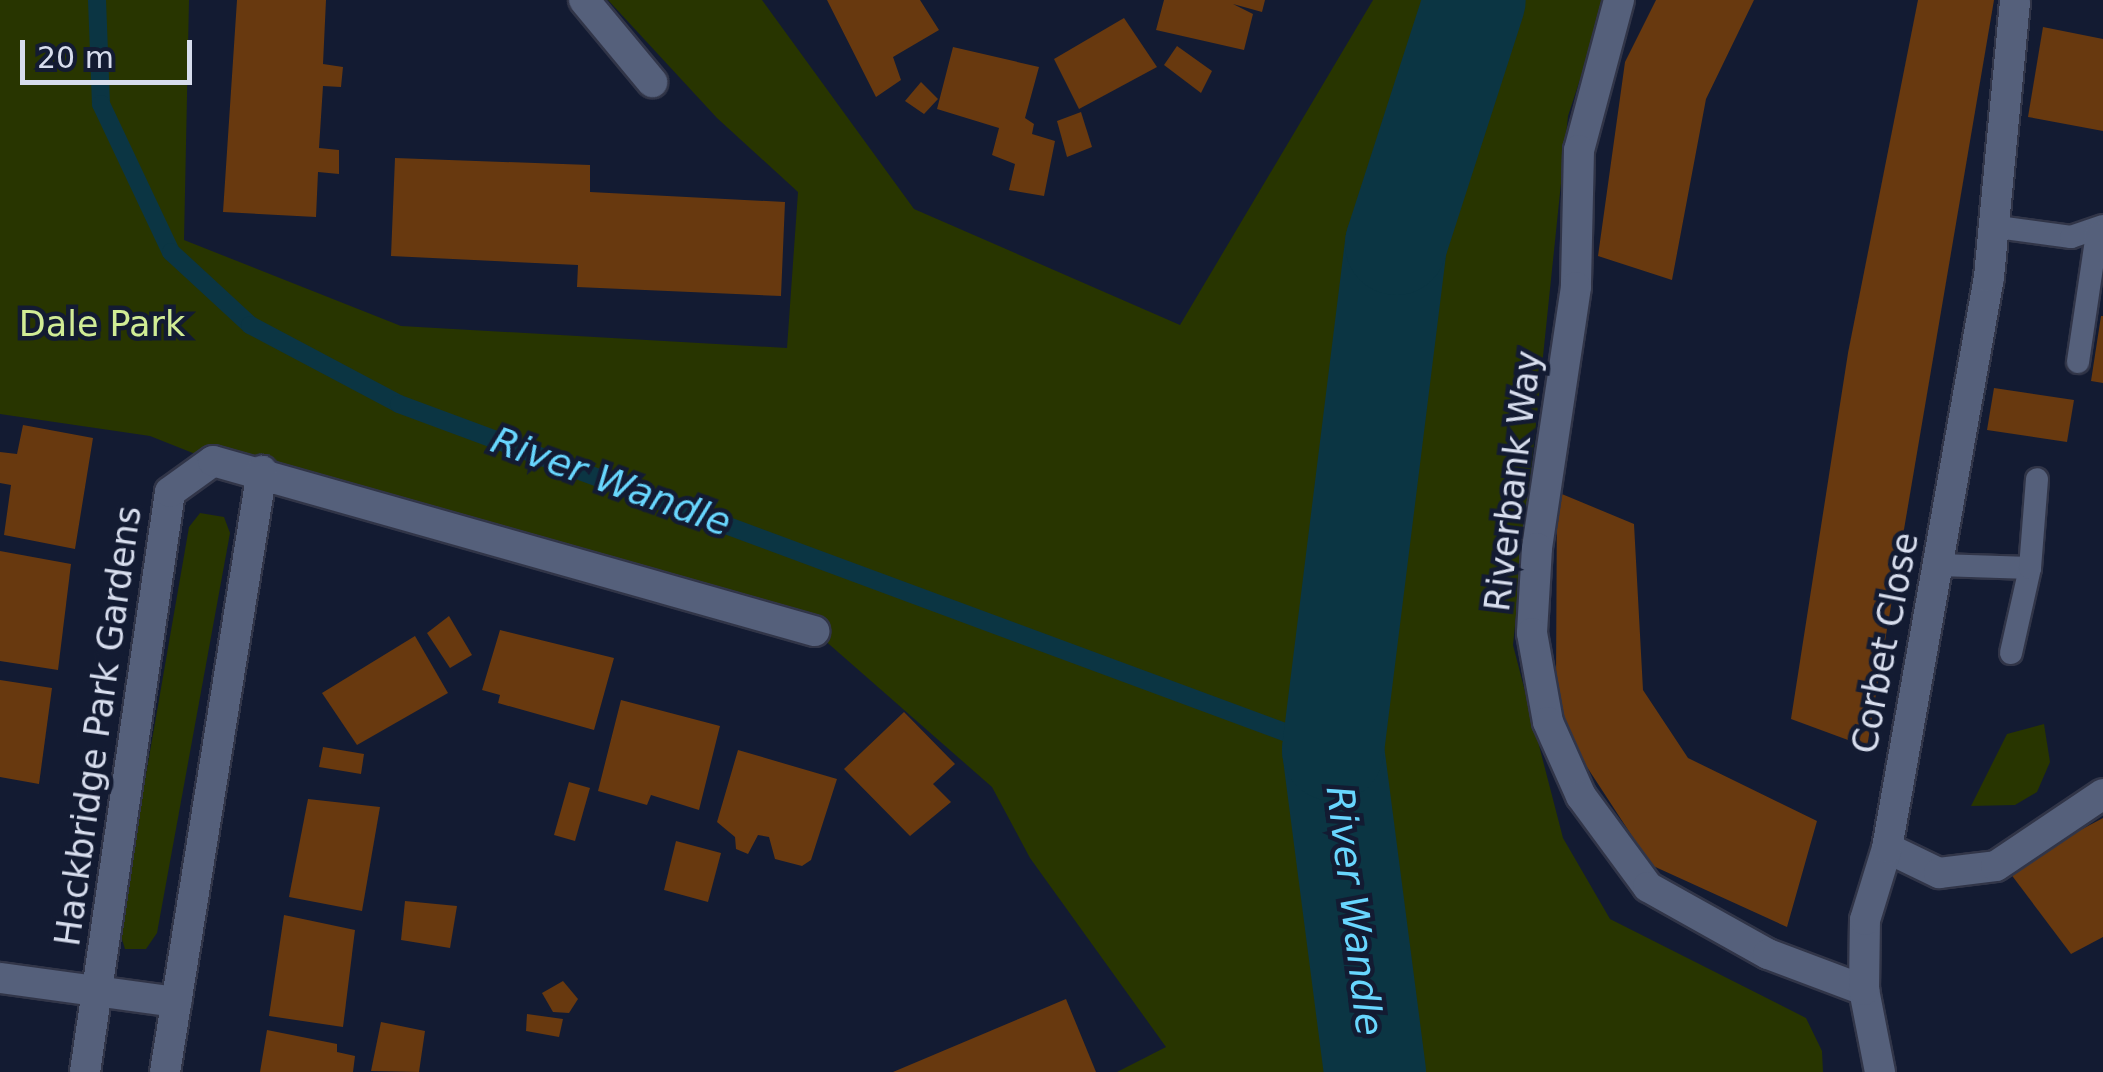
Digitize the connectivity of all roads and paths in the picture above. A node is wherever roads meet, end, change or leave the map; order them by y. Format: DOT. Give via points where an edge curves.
graph roads {
  1 [pos="584,0"];
  2 [pos="1619,0"];
  3 [pos="2015,0"];
  4 [pos="652,82"];
  5 [pos="1990,226"];
  6 [pos="2100,230"];
  7 [pos="2078,362"];
  8 [pos="262,472"];
  9 [pos="2038,479"];
  10 [pos="1939,565"];
  11 [pos="2030,568"];
  12 [pos="814,630"];
  13 [pos="2011,653"];
  14 [pos="2103,794"];
  15 [pos="1887,848"];
  16 [pos="0,978"];
  17 [pos="1864,990"];
  18 [pos="97,992"];
  19 [pos="176,1002"];
  20 [pos="85,1072"];
  21 [pos="165,1072"];
  22 [pos="1880,1072"];
  1 -- 4 [label="street"];
  2 -- 17 [label="street, Riverbank Way" via="1580,150 1576,287 1537,548 1532,633 1544,704 1581,796 1648,886 1768,954"];
  3 -- 5 [label="street, Corbet Close"];
  5 -- 6 [label="lane" via="2071,236"];
  5 -- 10 [label="street, Corbet Close" via="1989,277"];
  6 -- 7 [label="lane"];
  8 -- 12 [label="street, Hackbridge Park Gardens"];
  8 -- 18 [label="street, Hackbridge Park Gardens" via="213,461 170,492"];
  8 -- 19 [label="street"];
  9 -- 11 [label="lane"];
  10 -- 11 [label="lane"];
  10 -- 15 [label="street, Corbet Close"];
  11 -- 13 [label="lane"];
  14 -- 15 [label="street" via="1996,866 1939,874"];
  15 -- 17 [label="street, Corbet Close" via="1865,920"];
  16 -- 18 [label="street"];
  17 -- 22 [label="street, Corbet Close"];
  18 -- 19 [label="street"];
  18 -- 20 [label="street, Hackbridge Park Gardens"];
  19 -- 21 [label="street"];
}
